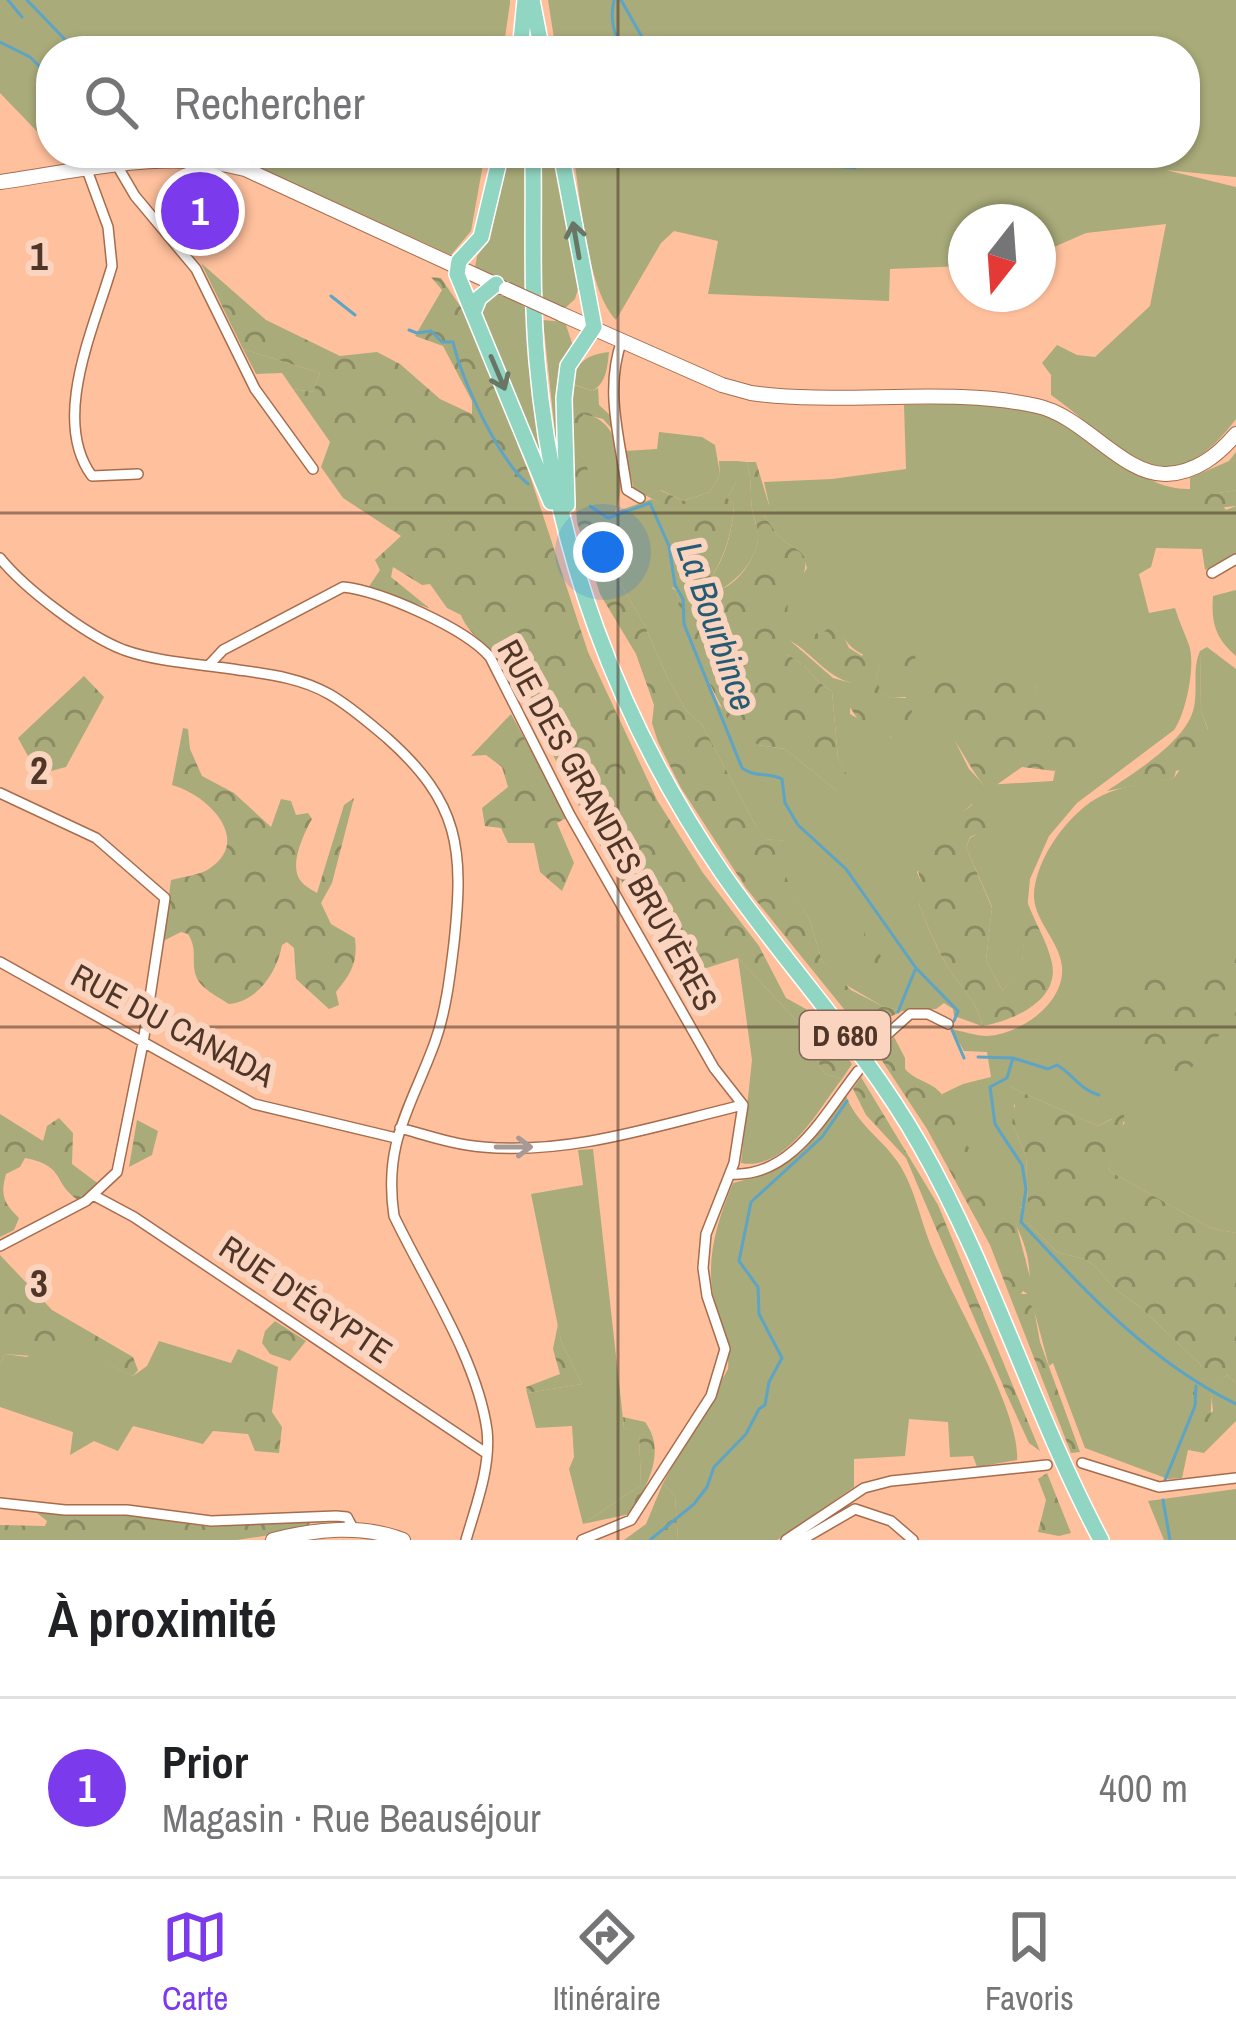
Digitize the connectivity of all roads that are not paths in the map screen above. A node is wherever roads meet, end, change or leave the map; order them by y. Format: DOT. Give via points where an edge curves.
graph roads {
  1 [pos="529,0"];
  2 [pos="523,36"];
  3 [pos="531,36"];
  4 [pos="538,36"];
  5 [pos="108,168"];
  6 [pos="119,168"];
  7 [pos="239,168"];
  8 [pos="497,168"];
  9 [pos="533,168"];
  10 [pos="564,168"];
  11 [pos="87,170"];
  12 [pos="0,182"];
  13 [pos="458,264"];
  14 [pos="501,287"];
  15 [pos="585,290"];
  16 [pos="473,313"];
  17 [pos="561,314"];
  18 [pos="594,327"];
  19 [pos="622,340"];
  20 [pos="1236,434"];
  21 [pos="313,470"];
  22 [pos="138,474"];
  23 [pos="640,499"];
  24 [pos="568,544"];
  25 [pos="0,558"];
  26 [pos="1236,559"];
  27 [pos="1211,573"];
  28 [pos="208,665"];
  29 [pos="0,793"];
  30 [pos="0,962"];
  31 [pos="948,1024"];
  32 [pos="881,1040"];
  33 [pos="143,1043"];
  34 [pos="858,1071"];
  35 [pos="743,1105"];
  36 [pos="398,1133"];
  37 [pos="731,1174"];
  38 [pos="93,1195"];
  39 [pos="0,1246"];
  40 [pos="486,1453"];
  41 [pos="1082,1463"];
  42 [pos="1047,1465"];
  43 [pos="1236,1478"];
  44 [pos="0,1503"];
  45 [pos="354,1530"];
  46 [pos="790,1538"];
  47 [pos="274,1540"];
  48 [pos="403,1540"];
  49 [pos="466,1540"];
  50 [pos="582,1540"];
  51 [pos="914,1540"];
  52 [pos="1101,1540"];
  1 -- 2 [label="main road"];
  1 -- 3 [label="main road"];
  1 -- 4 [label="main road"];
  5 -- 11 [label="main road"];
  6 -- 21 [label="street" via="196,269 255,389"];
  7 -- 13 [label="main road"];
  8 -- 13 [label="main road" via="481,237"];
  9 -- 24 [label="main road, D 680" via="537,363"];
  15 -- 10 [label="main road, one-way"];
  11 -- 12 [label="main road"];
  11 -- 22 [label="street" via="113,249 75,390 75,419 92,476"];
  13 -- 14 [label="main road"];
  13 -- 16 [label="main road"];
  14 -- 16 [label="main road" via="479,298"];
  14 -- 17 [label="main road, bridge"];
  15 -- 17 [label="main road"];
  15 -- 18 [label="main road"];
  16 -- 24 [label="main road, one-way"];
  17 -- 18 [label="main road"];
  18 -- 19 [label="main road"];
  18 -- 24 [label="main road" via="568,366 563,398"];
  19 -- 20 [label="main road" via="751,393 1042,406 1161,474 1210,460"];
  19 -- 23 [label="street" via="614,411 627,490"];
  24 -- 52 [label="main road, D 680" via="598,637 669,789 919,1143"];
  25 -- 28 [label="street" via="109,643"];
  26 -- 27 [label="street"];
  28 -- 35 [label="street, RUE DES GRANDES BRUYÈRES" via="343,586 447,624 478,644 714,1068"];
  28 -- 36 [label="street" via="290,679 345,703 417,765 445,807 459,894 452,954 439,1029"];
  29 -- 33 [label="street" via="96,838 165,898"];
  30 -- 33 [label="street, RUE DU CANADA"];
  31 -- 32 [label="street" via="910,1014"];
  33 -- 36 [label="street, RUE DU CANADA" via="254,1104"];
  33 -- 38 [label="street" via="117,1172"];
  34 -- 37 [label="street" via="793,1154 771,1168"];
  36 -- 35 [label="street, RUE DU CANADA, one-way" via="480,1148 553,1148"];
  35 -- 37 [label="street"];
  36 -- 40 [label="street" via="394,1216 474,1384"];
  37 -- 50 [label="street" via="706,1234 703,1268 725,1348 719,1377 631,1520"];
  38 -- 39 [label="street"];
  38 -- 40 [label="street, RUE D'ÉGYPTE"];
  40 -- 49 [label="street"];
  41 -- 43 [label="street" via="1159,1487"];
  42 -- 46 [label="street" via="864,1488"];
  44 -- 45 [label="street" via="211,1521 336,1516"];
  45 -- 47 [label="main road"];
  45 -- 48 [label="main road"];
  46 -- 51 [label="street" via="806,1538 855,1509"];
}
